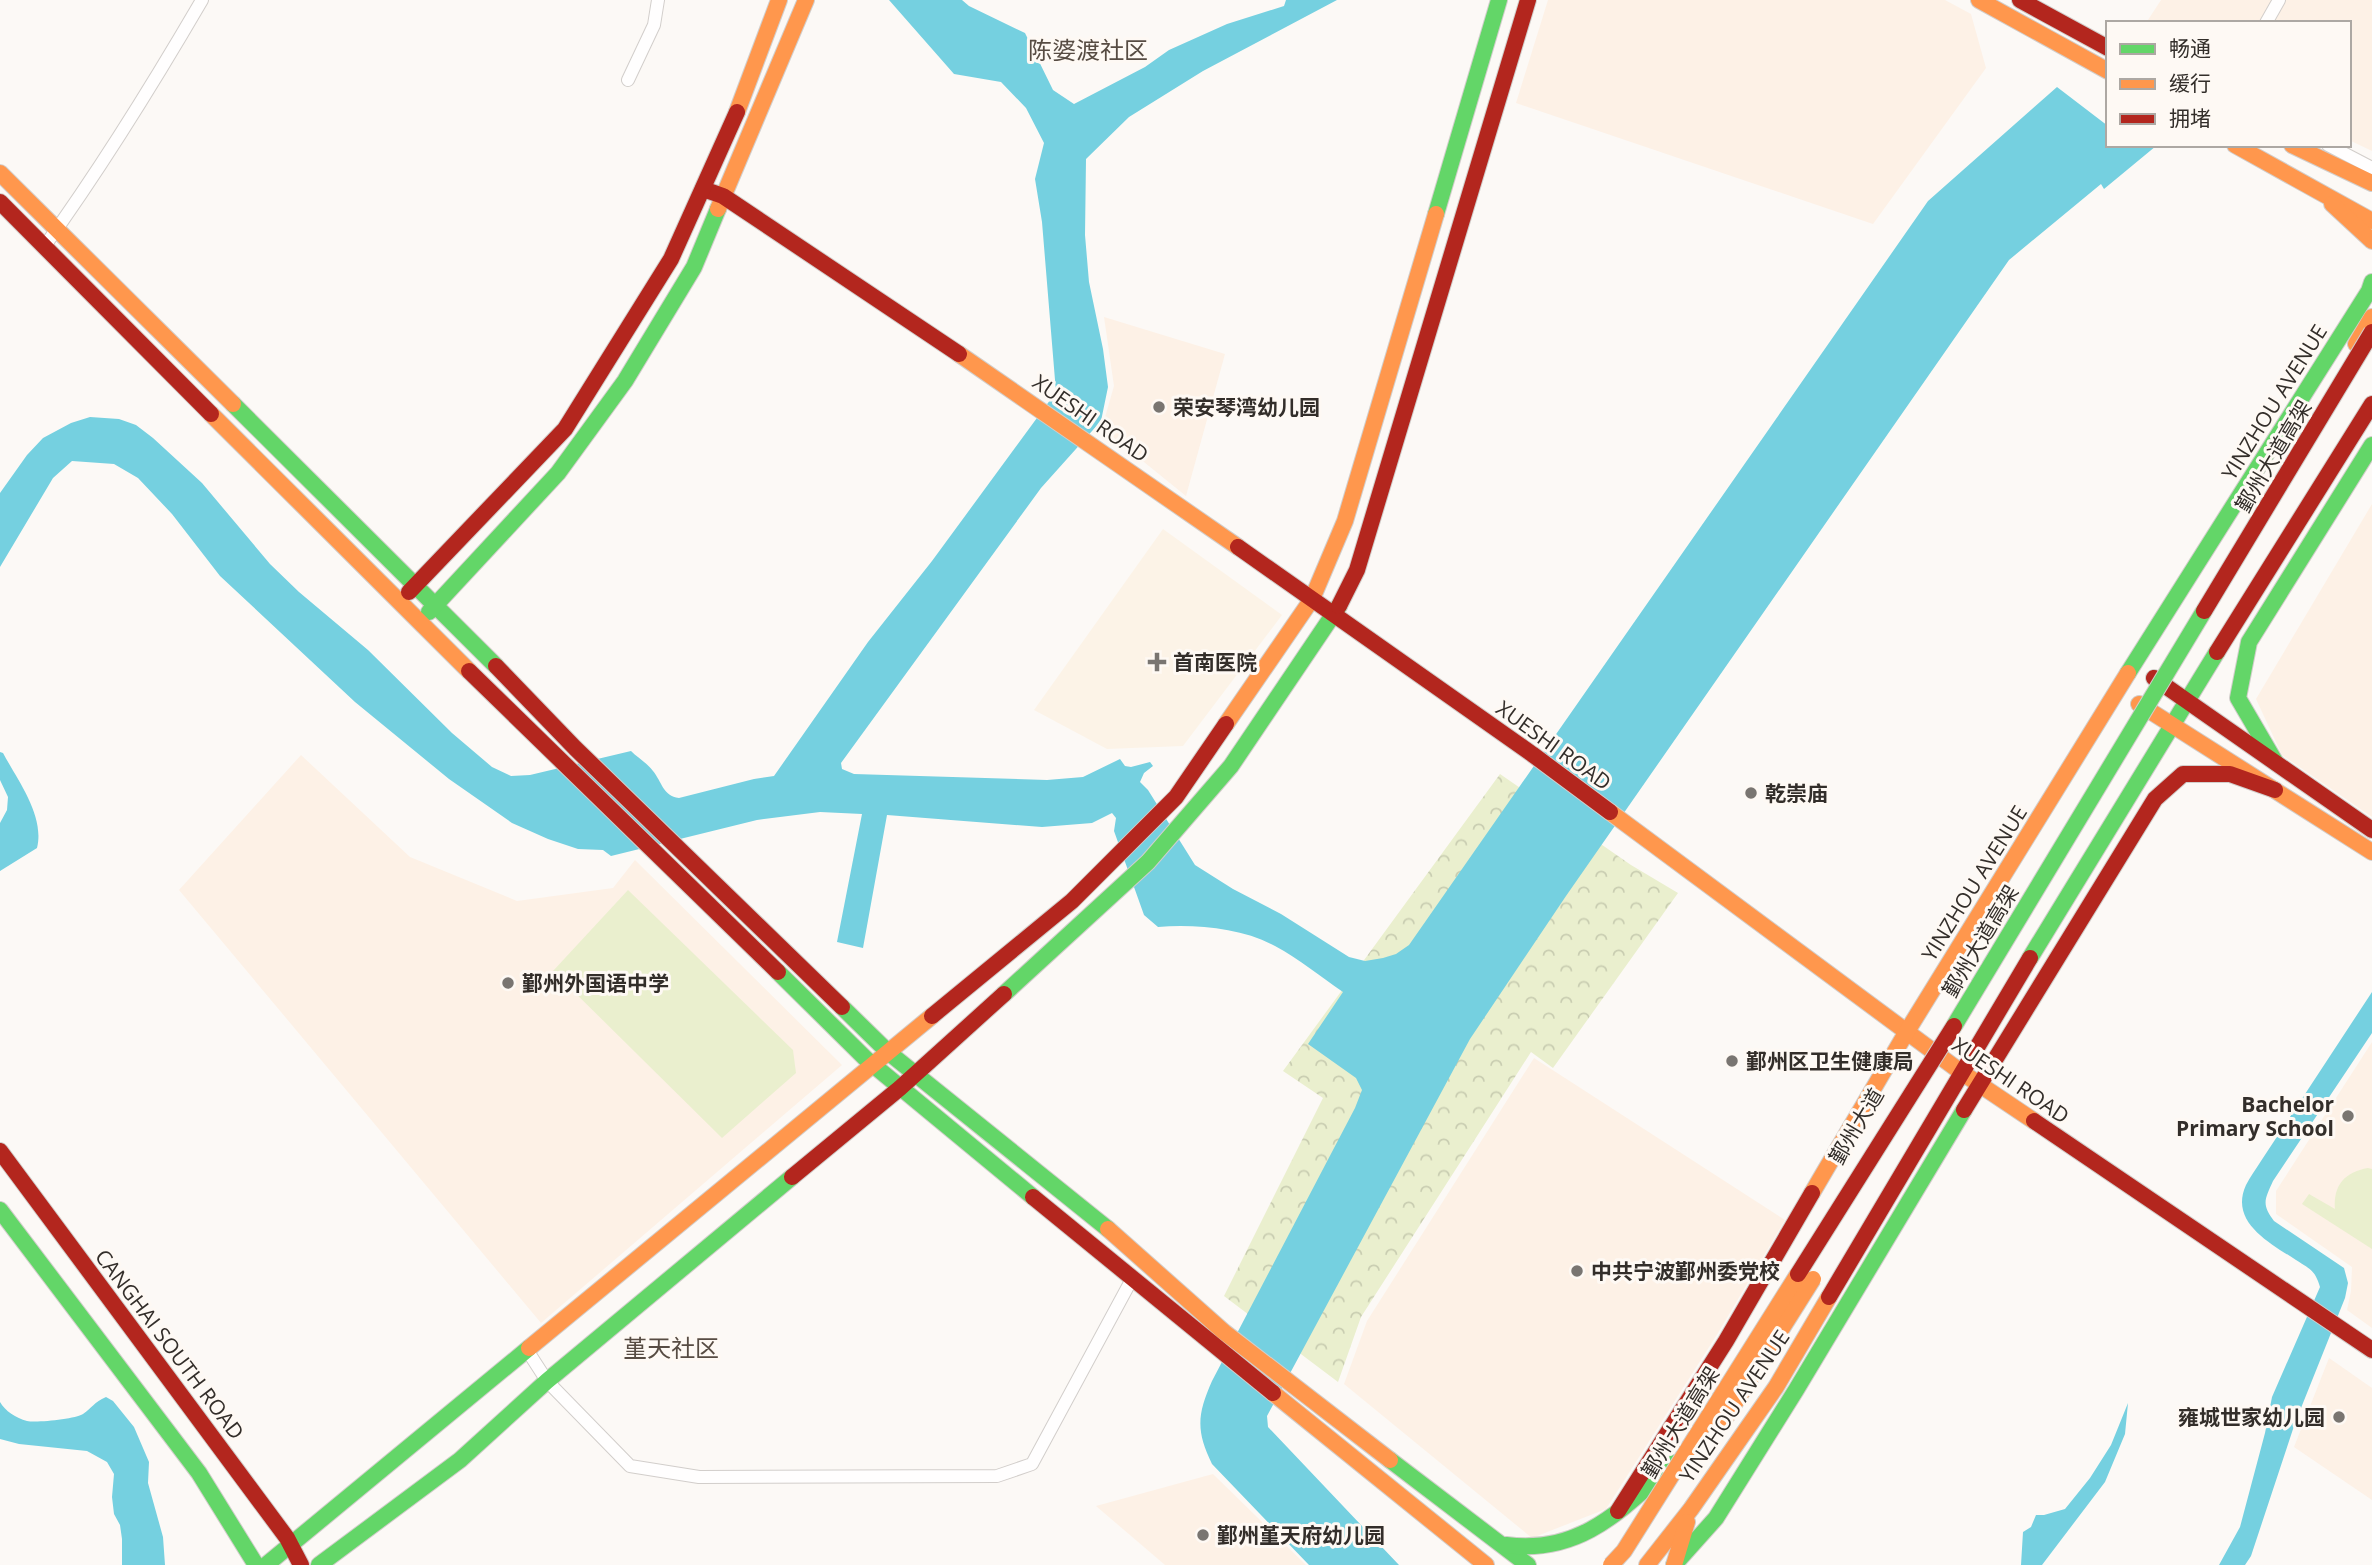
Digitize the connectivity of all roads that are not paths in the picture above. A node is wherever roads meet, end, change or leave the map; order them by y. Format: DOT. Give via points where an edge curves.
graph roads {
  1 [pos="202,0"];
  2 [pos="658,0"];
  3 [pos="779,0"];
  4 [pos="806,0"];
  5 [pos="1499,0"];
  6 [pos="1528,0"];
  7 [pos="1979,0"];
  8 [pos="2020,0"];
  9 [pos="2279,0"];
  10 [pos="2267,21"];
  11 [pos="2106,47"];
  12 [pos="2106,70"];
  13 [pos="628,80"];
  14 [pos="2238,147"];
  15 [pos="2296,147"];
  16 [pos="2332,147"];
  17 [pos="2336,165"];
  18 [pos="2372,168"];
  19 [pos="0,173"];
  20 [pos="2372,176"];
  21 [pos="2372,183"];
  22 [pos="702,189"];
  23 [pos="2319,193"];
  24 [pos="723,196"];
  25 [pos="0,202"];
  26 [pos="2372,221"];
  27 [pos="57,229"];
  28 [pos="2372,241"];
  29 [pos="44,247"];
  30 [pos="2372,282"];
  31 [pos="2372,317"];
  32 [pos="2372,332"];
  33 [pos="2372,358"];
  34 [pos="2372,404"];
  35 [pos="2372,445"];
  36 [pos="417,586"];
  37 [pos="1312,599"];
  38 [pos="397,600"];
  39 [pos="435,604"];
  40 [pos="1334,615"];
  41 [pos="419,622"];
  42 [pos="2154,678"];
  43 [pos="2187,701"];
  44 [pos="2139,704"];
  45 [pos="2172,725"];
  46 [pos="2276,764"];
  47 [pos="2275,790"];
  48 [pos="2372,830"];
  49 [pos="2372,852"];
  50 [pos="1906,1033"];
  51 [pos="1928,1049"];
  52 [pos="888,1052"];
  53 [pos="873,1065"];
  54 [pos="1961,1072"];
  55 [pos="915,1075"];
  56 [pos="1980,1083"];
  57 [pos="900,1088"];
  58 [pos="0,1151"];
  59 [pos="0,1210"];
  60 [pos="1132,1279"];
  61 [pos="527,1350"];
  62 [pos="2372,1350"];
  63 [pos="547,1381"];
  64 [pos="1676,1460"];
  65 [pos="1690,1509"];
  66 [pos="1618,1511"];
  67 [pos="290,1544"];
  68 [pos="1502,1544"];
  69 [pos="1464,1546"];
  70 [pos="256,1565"];
  71 [pos="266,1565"];
  72 [pos="301,1565"];
  73 [pos="319,1565"];
  74 [pos="1473,1565"];
  75 [pos="1486,1565"];
  76 [pos="1528,1565"];
  77 [pos="1602,1565"];
  78 [pos="1611,1565"];
  79 [pos="1630,1565"];
  80 [pos="1647,1565"];
  81 [pos="1674,1565"];
  1 -- 27 [label="street"];
  2 -- 13 [label="street" via="654,25"];
  3 -- 22 [label="main road"];
  4 -- 24 [label="main road"];
  5 -- 37 [label="main road" via="1345,521"];
  6 -- 40 [label="main road" via="1357,570"];
  7 -- 12 [label="main road"];
  8 -- 11 [label="main road"];
  9 -- 10 [label="street"];
  14 -- 23 [label="main road"];
  15 -- 17 [label="main road"];
  16 -- 18 [label="street"];
  17 -- 20 [label="main road" via="2357,176"];
  17 -- 21 [label="main road"];
  19 -- 27 [label="main road"];
  22 -- 24 [label="main road, XUESHI ROAD"];
  22 -- 36 [label="main road" via="671,259 565,429"];
  23 -- 26 [label="main road"];
  23 -- 28 [label="main road"];
  24 -- 37 [label="main road, XUESHI ROAD" via="1015,391"];
  24 -- 39 [label="main road" via="694,267 625,381 558,473"];
  25 -- 29 [label="main road"];
  27 -- 29 [label="street"];
  27 -- 36 [label="main road"];
  29 -- 38 [label="main road"];
  30 -- 50 [label="main road, YINZHOU AVENUE"];
  31 -- 42 [label="main road, YINZHOU AVENUE"];
  32 -- 78 [label="main road, 鄞州大道高架, bridge" via="1952,1029"];
  33 -- 79 [label="main road, YINZHOU AVENUE, bridge" via="1766,1356"];
  34 -- 43 [label="main road, YINZHOU AVENUE"];
  35 -- 46 [label="main road" via="2249,642 2238,698"];
  36 -- 38 [label="main road"];
  36 -- 39 [label="main road"];
  37 -- 40 [label="main road, XUESHI ROAD"];
  37 -- 52 [label="main road" via="1176,797 1072,901"];
  38 -- 41 [label="main road"];
  39 -- 41 [label="main road"];
  39 -- 52 [label="main road" via="575,748"];
  40 -- 50 [label="main road, XUESHI ROAD" via="1631,826"];
  40 -- 55 [label="main road" via="1231,766 1148,862"];
  41 -- 53 [label="main road"];
  42 -- 43 [label="main road"];
  42 -- 44 [label="main road, YINZHOU AVENUE"];
  43 -- 45 [label="main road, YINZHOU AVENUE"];
  43 -- 46 [label="main road"];
  44 -- 45 [label="main road"];
  44 -- 51 [label="main road, 鄞州大道"];
  45 -- 47 [label="main road"];
  45 -- 54 [label="main road, YINZHOU AVENUE"];
  46 -- 48 [label="main road"];
  47 -- 49 [label="main road"];
  47 -- 56 [label="main road, YINZHOU AVENUE" via="2230,774 2183,774 2155,799"];
  50 -- 51 [label="main road, XUESHI ROAD"];
  50 -- 66 [label="main road, YINZHOU AVENUE" via="1726,1341"];
  51 -- 54 [label="main road, XUESHI ROAD"];
  51 -- 64 [label="main road, 鄞州大道"];
  52 -- 53 [label="main road"];
  52 -- 55 [label="main road"];
  53 -- 57 [label="main road"];
  53 -- 61 [label="main road"];
  54 -- 56 [label="main road, XUESHI ROAD"];
  54 -- 65 [label="main road, YINZHOU AVENUE" via="1776,1387"];
  55 -- 57 [label="main road"];
  55 -- 68 [label="main road" via="1109,1229 1224,1332"];
  56 -- 62 [label="main road, XUESHI ROAD"];
  56 -- 81 [label="main road, YINZHOU AVENUE" via="1716,1518"];
  57 -- 60 [label="main road"];
  57 -- 63 [label="main road"];
  58 -- 67 [label="main road, CANGHAI SOUTH ROAD"];
  59 -- 70 [label="main road" via="199,1473"];
  60 -- 63 [label="street" via="1032,1465 997,1476 699,1477 630,1466"];
  60 -- 69 [label="main road"];
  61 -- 63 [label="street"];
  61 -- 67 [label="main road"];
  63 -- 73 [label="main road" via="460,1460"];
  64 -- 66 [label="main road"];
  64 -- 77 [label="main road, 鄞州大道" via="1635,1528"];
  65 -- 80 [label="main road, YINZHOU AVENUE"];
  65 -- 81 [label="main road"];
  66 -- 68 [label="main road" via="1568,1542 1523,1550"];
  67 -- 71 [label="main road"];
  67 -- 72 [label="main road, CANGHAI SOUTH ROAD"];
  68 -- 76 [label="main road"];
  69 -- 74 [label="main road"];
  69 -- 75 [label="main road"];
}
